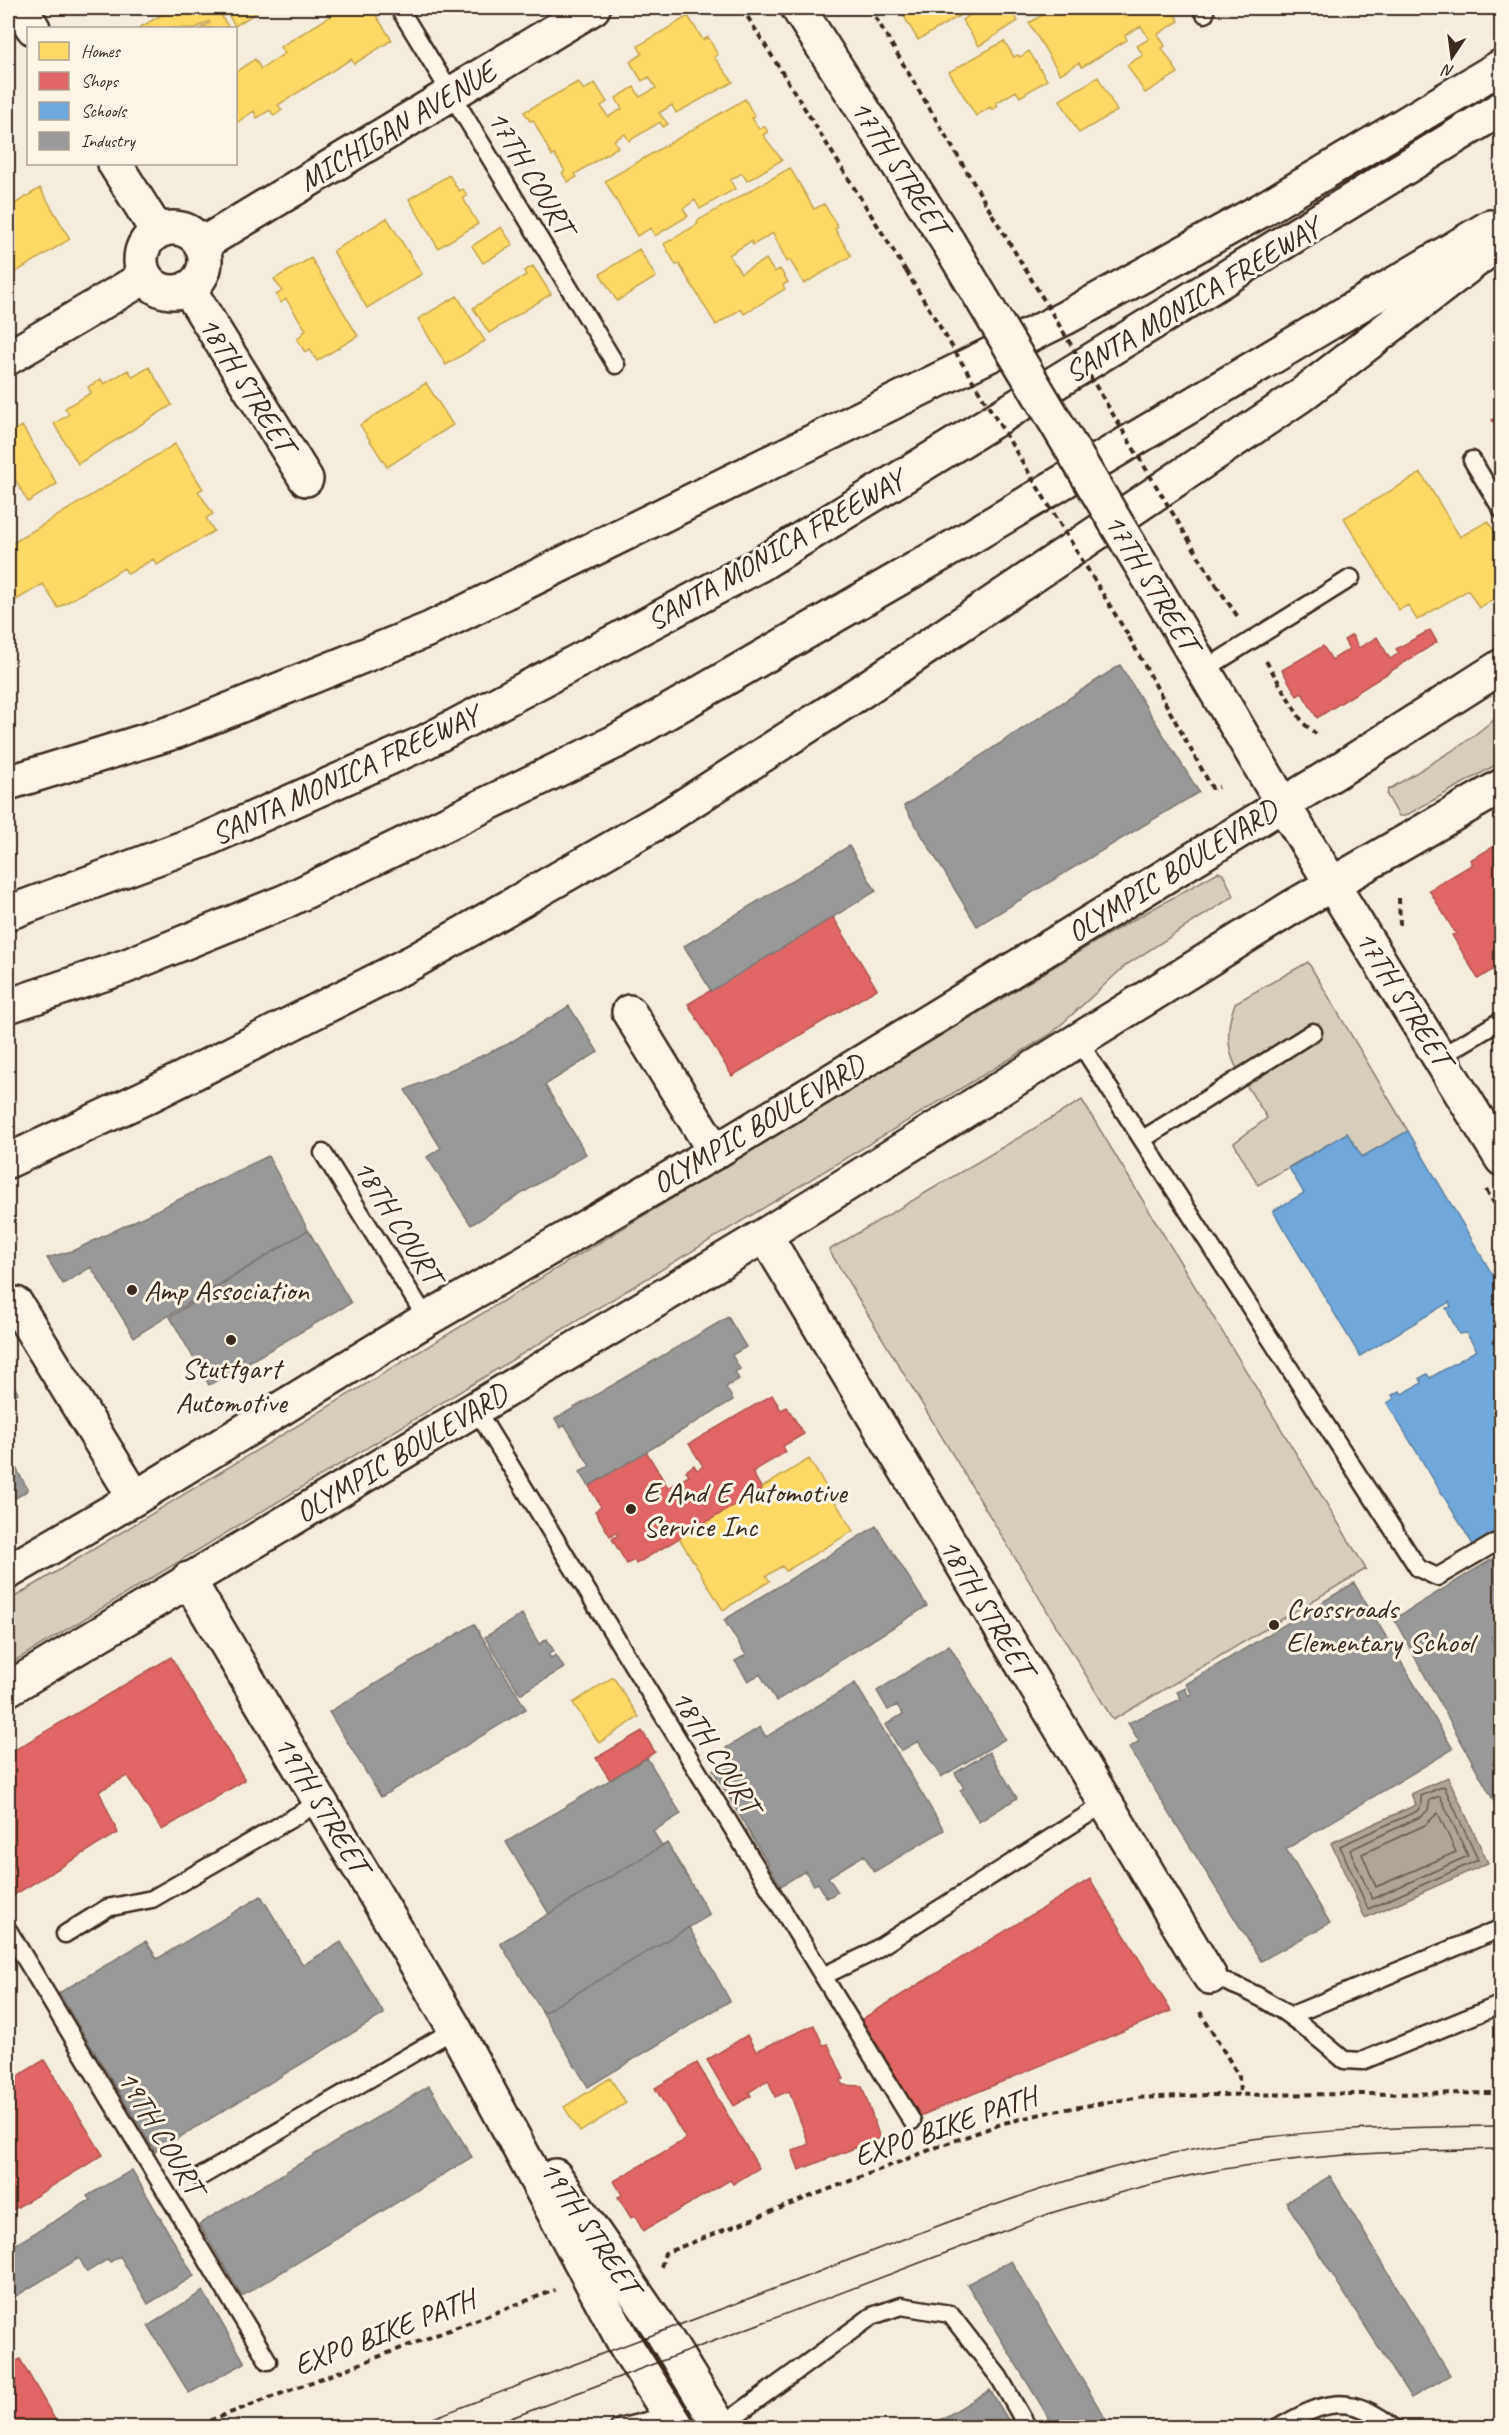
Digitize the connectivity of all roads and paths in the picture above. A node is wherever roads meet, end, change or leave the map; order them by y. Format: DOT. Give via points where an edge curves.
graph roads {
  1 [pos="20,8"];
  2 [pos="399,8"];
  3 [pos="593,8"];
  4 [pos="742,8"];
  5 [pos="798,8"];
  6 [pos="870,8"];
  7 [pos="32,27"];
  8 [pos="1502,66"];
  9 [pos="451,94"];
  10 [pos="1502,108"];
  11 [pos="116,165"];
  12 [pos="1502,220"];
  13 [pos="156,231"];
  14 [pos="1502,240"];
  15 [pos="201,245"];
  16 [pos="145,277"];
  17 [pos="188,288"];
  18 [pos="8,358"];
  19 [pos="616,364"];
  20 [pos="1472,460"];
  21 [pos="306,479"];
  22 [pos="1502,510"];
  23 [pos="1351,578"];
  24 [pos="1253,638"];
  25 [pos="1502,666"];
  26 [pos="1204,670"];
  27 [pos="1316,734"];
  28 [pos="8,783"];
  29 [pos="1502,786"];
  30 [pos="1219,787"];
  31 [pos="1282,803"];
  32 [pos="1333,885"];
  33 [pos="8,913"];
  34 [pos="8,1006"];
  35 [pos="629,1012"];
  36 [pos="1502,1020"];
  37 [pos="1313,1032"];
  38 [pos="1078,1040"];
  39 [pos="1440,1057"];
  40 [pos="1143,1139"];
  41 [pos="715,1152"];
  42 [pos="323,1153"];
  43 [pos="1500,1154"];
  44 [pos="8,1161"];
  45 [pos="765,1235"];
  46 [pos="16,1304"];
  47 [pos="427,1319"];
  48 [pos="475,1408"];
  49 [pos="135,1498"];
  50 [pos="1502,1539"];
  51 [pos="8,1572"];
  52 [pos="188,1580"];
  53 [pos="8,1689"];
  54 [pos="320,1802"];
  55 [pos="1104,1804"];
  56 [pos="1502,1928"];
  57 [pos="8,1930"];
  58 [pos="65,1934"];
  59 [pos="823,1976"];
  60 [pos="1210,1977"];
  61 [pos="1502,2004"];
  62 [pos="1292,2015"];
  63 [pos="455,2030"];
  64 [pos="1502,2093"];
  65 [pos="1240,2095"];
  66 [pos="912,2121"];
  67 [pos="200,2177"];
  68 [pos="660,2278"];
  69 [pos="561,2290"];
  70 [pos="268,2361"];
  71 [pos="674,2421"];
  72 [pos="190,2427"];
  73 [pos="619,2427"];
  74 [pos="721,2427"];
  75 [pos="1028,2427"];
  76 [pos="1278,2427"];
  77 [pos="1394,2427"];
  1 -- 7 [label="main road"];
  2 -- 9 [label="lane, 17TH COURT"];
  3 -- 9 [label="main road, MICHIGAN AVENUE"];
  4 -- 30 [label="path, bridge" via="1129,637 1212,788"];
  5 -- 26 [label="main road, 17TH STREET, bridge" via="948,242"];
  6 -- 24 [label="path, bridge" via="1216,585"];
  8 -- 28 [label="main road" via="1260,211 1065,318 430,629 177,731"];
  9 -- 15 [label="main road, MICHIGAN AVENUE"];
  9 -- 19 [label="lane, 17TH COURT"];
  10 -- 33 [label="main road, SANTA MONICA FREEWAY" via="759,565 425,742 205,840"];
  11 -- 13 [label="main road"];
  12 -- 34 [label="main road" via="967,539 617,741 286,901 124,967"];
  13 -- 15 [label="main road" via="187,230"];
  13 -- 16 [label="main road" via="140,256"];
  14 -- 44 [label="main road" via="1300,396 865,689 668,816 413,962 146,1097"];
  15 -- 17 [label="main road" via="204,266 200,277"];
  16 -- 17 [label="main road" via="162,290"];
  16 -- 18 [label="main road"];
  17 -- 21 [label="main road, 18TH STREET"];
  20 -- 22 [label="lane"];
  23 -- 24 [label="lane"];
  24 -- 26 [label="lane"];
  24 -- 27 [label="path" via="1303,723"];
  25 -- 31 [label="main road, OLYMPIC BOULEVARD"];
  26 -- 31 [label="main road, 17TH STREET"];
  29 -- 32 [label="main road, OLYMPIC BOULEVARD"];
  31 -- 32 [label="main road, 17TH STREET"];
  31 -- 41 [label="main road, OLYMPIC BOULEVARD"];
  32 -- 38 [label="main road, OLYMPIC BOULEVARD"];
  32 -- 39 [label="main road, 17TH STREET"];
  35 -- 41 [label="main road"];
  36 -- 39 [label="lane"];
  37 -- 40 [label="lane"];
  38 -- 40 [label="lane"];
  38 -- 45 [label="main road, OLYMPIC BOULEVARD"];
  39 -- 43 [label="main road, 17TH STREET"];
  40 -- 50 [label="lane" via="1418,1568 1437,1577"];
  41 -- 47 [label="main road, OLYMPIC BOULEVARD"];
  42 -- 47 [label="lane, 18TH COURT"];
  45 -- 48 [label="main road, OLYMPIC BOULEVARD"];
  45 -- 55 [label="main road, 18TH STREET"];
  46 -- 49 [label="main road"];
  47 -- 49 [label="main road, OLYMPIC BOULEVARD"];
  48 -- 52 [label="main road, OLYMPIC BOULEVARD"];
  48 -- 59 [label="lane, 18TH COURT"];
  49 -- 51 [label="main road, OLYMPIC BOULEVARD"];
  52 -- 53 [label="main road, OLYMPIC BOULEVARD"];
  52 -- 54 [label="main road, 19TH STREET"];
  54 -- 58 [label="lane" via="152,1899 107,1908"];
  54 -- 63 [label="main road, 19TH STREET"];
  55 -- 59 [label="lane" via="867,1955"];
  55 -- 60 [label="main road, 18TH STREET"];
  56 -- 62 [label="lane"];
  57 -- 70 [label="lane, 19TH COURT"];
  59 -- 66 [label="lane, 18TH COURT"];
  60 -- 62 [label="lane" via="1235,1984"];
  60 -- 65 [label="path" via="1199,2010 1239,2076"];
  61 -- 62 [label="lane" via="1362,2061 1344,2060"];
  63 -- 67 [label="lane"];
  63 -- 71 [label="main road, 19TH STREET" via="621,2337"];
  63 -- 74 [label="main road, 19TH STREET" via="662,2332"];
  64 -- 65 [label="path, EXPO BIKE PATH"];
  65 -- 68 [label="path, EXPO BIKE PATH" via="1135,2098 1004,2123 665,2253"];
  69 -- 72 [label="path, EXPO BIKE PATH"];
  71 -- 73 [label="lane"];
  74 -- 75 [label="lane" via="872,2316 901,2306 950,2314 999,2377"];
  76 -- 77 [label="lane" via="1313,2407 1345,2404 1370,2410"];
}
